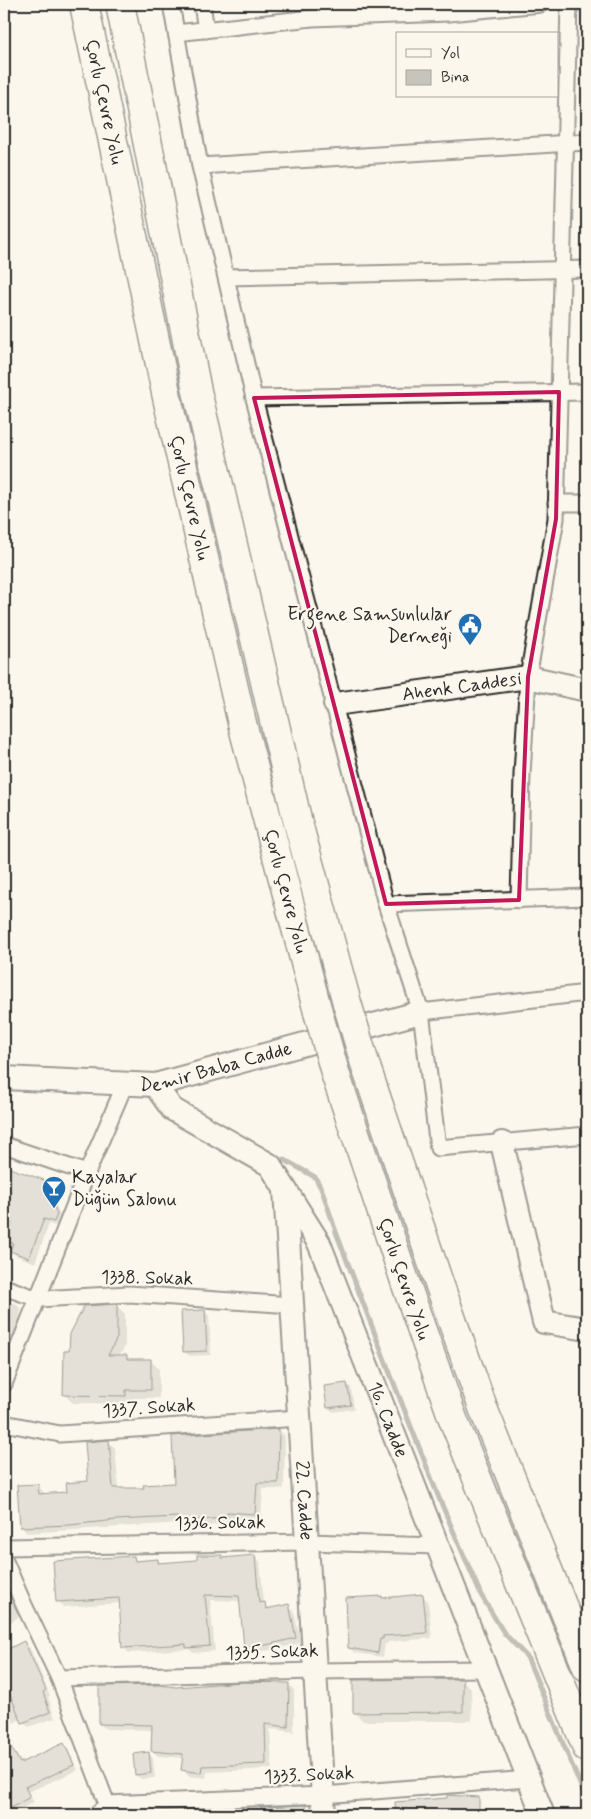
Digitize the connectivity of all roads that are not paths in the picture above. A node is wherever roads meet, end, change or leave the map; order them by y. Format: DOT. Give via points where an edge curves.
graph roads {
  1 [pos="84,4"];
  2 [pos="120,4"];
  3 [pos="171,4"];
  4 [pos="202,4"];
  5 [pos="541,4"];
  6 [pos="569,4"];
  7 [pos="449,8"];
  8 [pos="312,11"];
  9 [pos="206,30"];
  10 [pos="176,33"];
  11 [pos="565,142"];
  12 [pos="587,142"];
  13 [pos="200,166"];
  14 [pos="562,269"];
  15 [pos="587,269"];
  16 [pos="226,276"];
  17 [pos="559,392"];
  18 [pos="587,392"];
  19 [pos="254,398"];
  20 [pos="556,503"];
  21 [pos="587,503"];
  22 [pos="528,677"];
  23 [pos="587,690"];
  24 [pos="335,704"];
  25 [pos="587,897"];
  26 [pos="518,900"];
  27 [pos="386,904"];
  28 [pos="587,993"];
  29 [pos="421,1012"];
  30 [pos="4,1078"];
  31 [pos="126,1084"];
  32 [pos="155,1085"];
  33 [pos="587,1135"];
  34 [pos="502,1142"];
  35 [pos="4,1145"];
  36 [pos="87,1173"];
  37 [pos="284,1187"];
  38 [pos="4,1287"];
  39 [pos="38,1299"];
  40 [pos="292,1305"];
  41 [pos="587,1329"];
  42 [pos="4,1384"];
  43 [pos="299,1418"];
  44 [pos="4,1423"];
  45 [pos="307,1542"];
  46 [pos="437,1546"];
  47 [pos="4,1547"];
  48 [pos="4,1559"];
  49 [pos="587,1666"];
  50 [pos="485,1669"];
  51 [pos="315,1671"];
  52 [pos="59,1678"];
  53 [pos="587,1748"];
  54 [pos="528,1779"];
  55 [pos="323,1805"];
  56 [pos="103,1812"];
  57 [pos="542,1815"];
  1 -- 53 [label="highway, Çorlu Çevre Yolu, bridge" via="168,402 237,704 336,1076 453,1419"];
  2 -- 49 [label="highway, Çorlu Çevre Yolu, bridge" via="200,401 296,814 347,1004 483,1408"];
  3 -- 10 [label="street"];
  4 -- 9 [label="street"];
  5 -- 7 [label="street"];
  6 -- 11 [label="street"];
  7 -- 8 [label="street"];
  8 -- 9 [label="street"];
  9 -- 10 [label="street"];
  10 -- 13 [label="street"];
  11 -- 12 [label="street"];
  11 -- 13 [label="street"];
  11 -- 14 [label="street"];
  13 -- 16 [label="street"];
  14 -- 15 [label="street"];
  14 -- 16 [label="street"];
  14 -- 17 [label="street"];
  16 -- 19 [label="street"];
  17 -- 18 [label="street"];
  17 -- 19 [label="street"];
  17 -- 20 [label="street"];
  19 -- 24 [label="street"];
  20 -- 21 [label="street"];
  20 -- 22 [label="street" via="556,519"];
  22 -- 23 [label="street, Ahenk Caddesi"];
  22 -- 24 [label="street, Ahenk Caddesi"];
  22 -- 26 [label="street"];
  24 -- 27 [label="street"];
  25 -- 26 [label="street"];
  26 -- 27 [label="street"];
  27 -- 29 [label="street"];
  28 -- 29 [label="street"];
  29 -- 32 [label="street, Demir Baba Cadde"];
  29 -- 34 [label="street" via="438,1148"];
  30 -- 31 [label="street, Demir Baba Cadde"];
  31 -- 32 [label="street, Demir Baba Cadde"];
  31 -- 36 [label="street"];
  32 -- 37 [label="street, 16. Cadde" via="172,1109 270,1165"];
  33 -- 34 [label="street"];
  34 -- 41 [label="street" via="544,1322"];
  35 -- 36 [label="street"];
  36 -- 39 [label="street"];
  37 -- 40 [label="street, 22. Cadde"];
  37 -- 46 [label="street, 16. Cadde" via="319,1243"];
  38 -- 39 [label="street, 1338. Sokak"];
  39 -- 40 [label="street, 1338. Sokak" via="130,1294"];
  39 -- 42 [label="street"];
  40 -- 43 [label="street, 22. Cadde"];
  43 -- 44 [label="street, 1337. Sokak" via="60,1434"];
  43 -- 45 [label="street, 22. Cadde"];
  45 -- 46 [label="street, 1336. Sokak"];
  45 -- 47 [label="street, 1336. Sokak"];
  45 -- 51 [label="street, 22. Cadde"];
  46 -- 50 [label="street, 16. Cadde"];
  48 -- 52 [label="street"];
  50 -- 51 [label="street, 1335. Sokak"];
  50 -- 54 [label="street, 16. Cadde"];
  51 -- 52 [label="street, 1335. Sokak"];
  51 -- 55 [label="street, 22. Cadde"];
  52 -- 56 [label="street"];
  54 -- 55 [label="street, 1333. Sokak"];
  54 -- 57 [label="street, 16. Cadde"];
  55 -- 56 [label="street, 1333. Sokak"];
}
